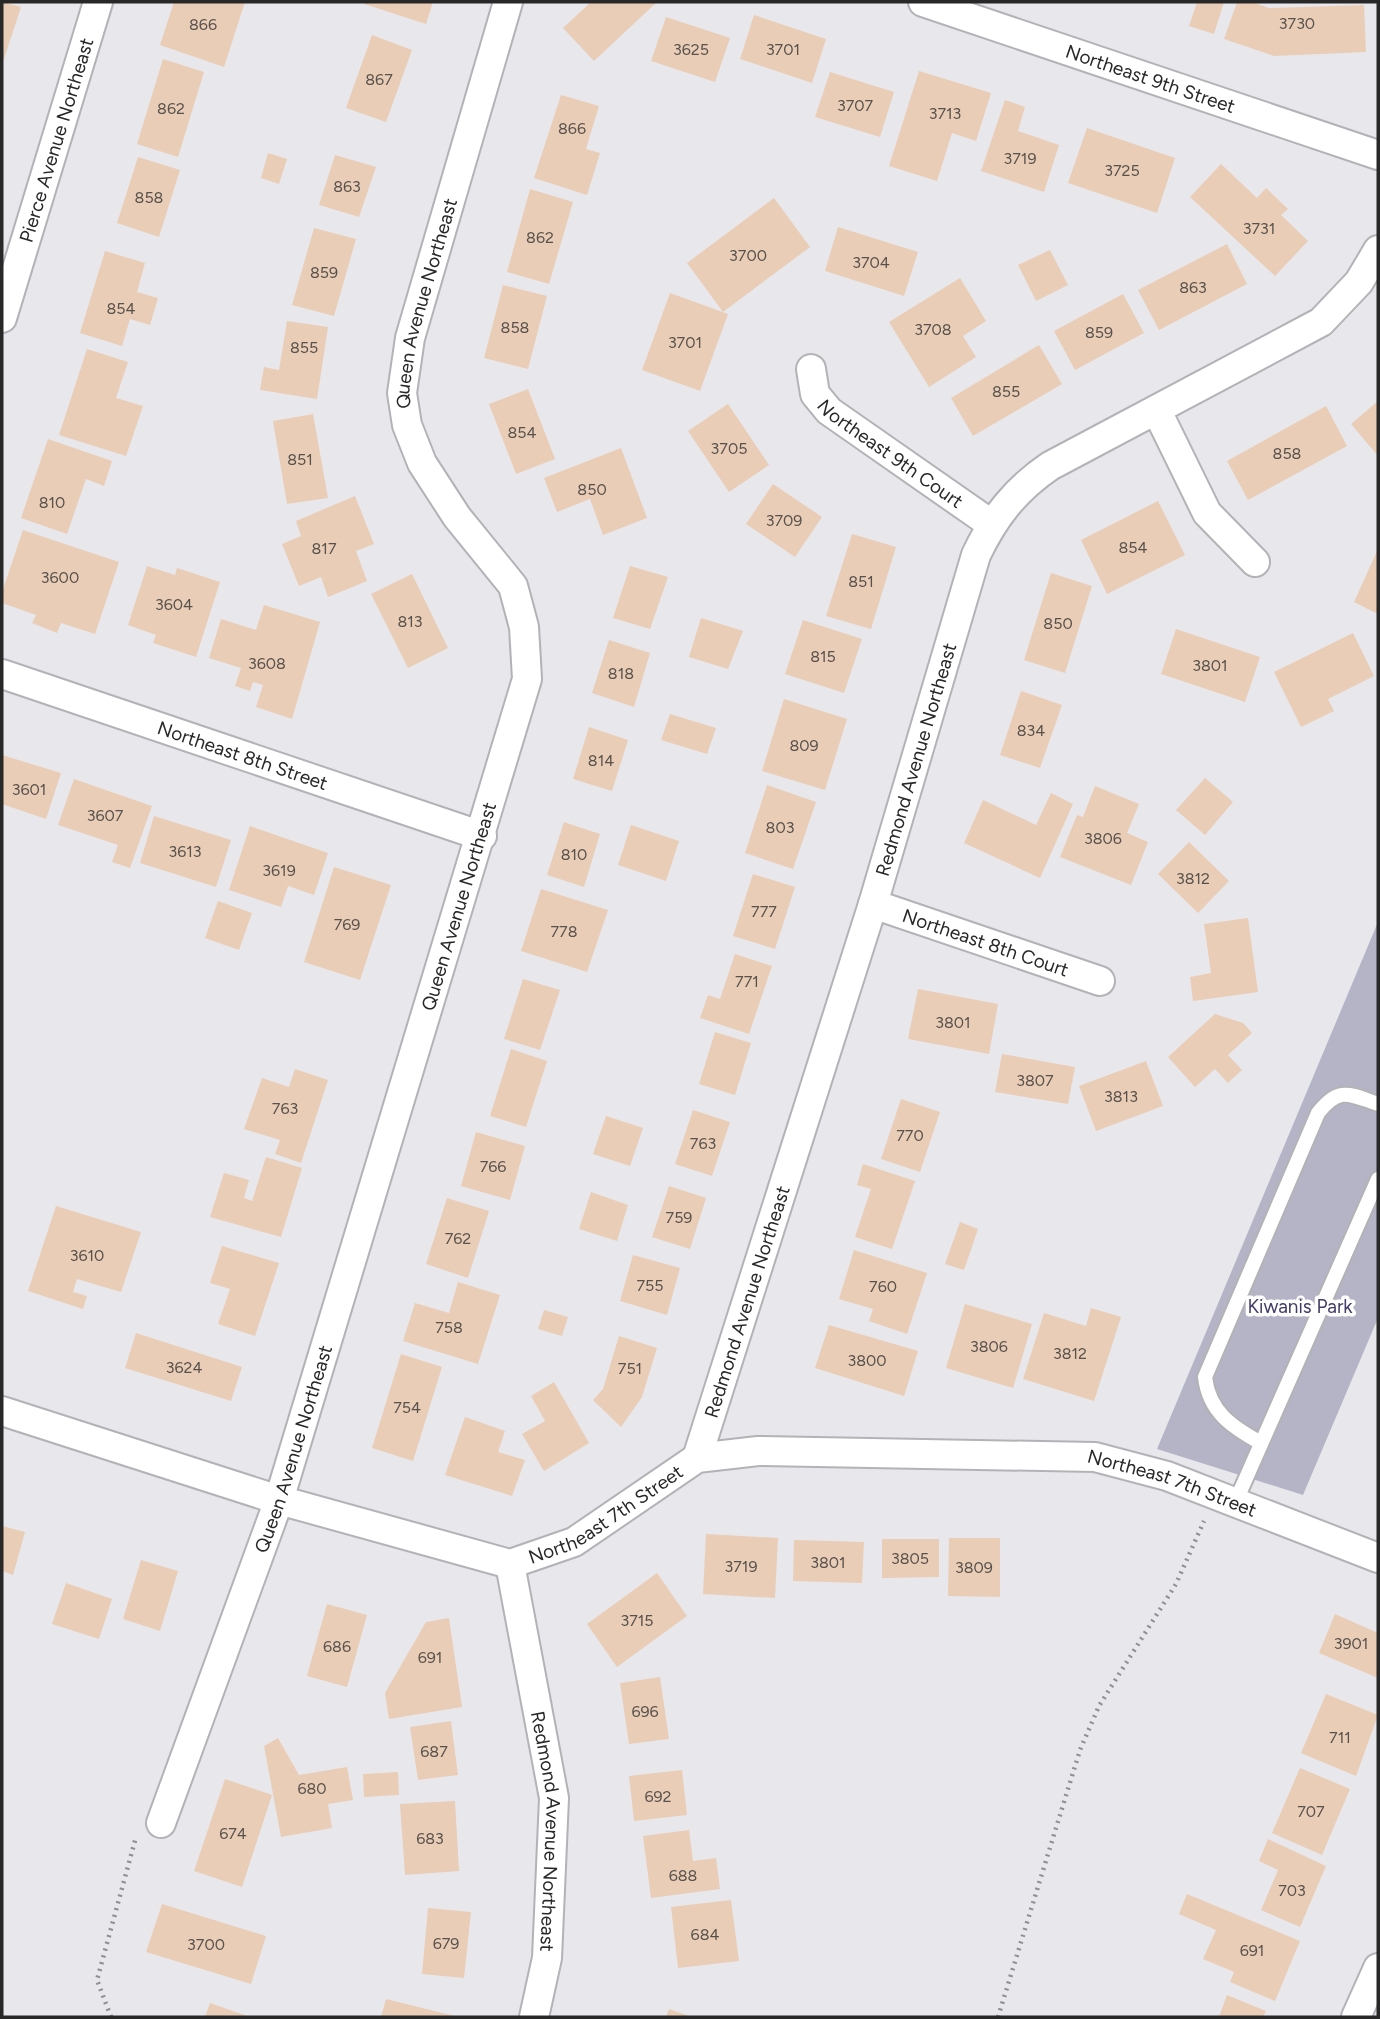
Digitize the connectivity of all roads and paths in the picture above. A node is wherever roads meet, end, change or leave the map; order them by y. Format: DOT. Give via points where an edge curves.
graph roads {
  1 [pos="98,2"];
  2 [pos="508,2"];
  3 [pos="923,2"];
  4 [pos="1378,155"];
  5 [pos="1378,250"];
  6 [pos="2,318"];
  7 [pos="811,369"];
  8 [pos="1157,411"];
  9 [pos="991,524"];
  10 [pos="1255,562"];
  11 [pos="2,674"];
  12 [pos="482,836"];
  13 [pos="873,904"];
  14 [pos="1100,981"];
  15 [pos="1378,1104"];
  16 [pos="1378,1179"];
  17 [pos="2,1410"];
  18 [pos="1261,1443"];
  19 [pos="697,1458"];
  20 [pos="1225,1499"];
  21 [pos="278,1500"];
  22 [pos="1378,1558"];
  23 [pos="510,1564"];
  24 [pos="162,1823"];
  25 [pos="1378,1968"];
  26 [pos="1367,2002"];
  27 [pos="111,2017"];
  28 [pos="534,2017"];
  29 [pos="998,2017"];
  1 -- 6 [label="street, Pierce Avenue Northeast"];
  2 -- 12 [label="street, Queen Avenue Northeast" via="410,338 402,393 407,425 422,464 457,517 513,586 524,627 527,679"];
  3 -- 4 [label="street, Northeast 9th Street"];
  5 -- 8 [label="street, Redmond Avenue Northeast" via="1359,282 1321,322"];
  7 -- 9 [label="street, Northeast 9th Court" via="816,394 828,411"];
  8 -- 9 [label="street, Redmond Avenue Northeast" via="1050,466 1029,481"];
  8 -- 10 [label="street" via="1207,513"];
  9 -- 13 [label="street, Redmond Avenue Northeast" via="976,555"];
  11 -- 12 [label="street, Northeast 8th Street"];
  12 -- 21 [label="street, Queen Avenue Northeast"];
  13 -- 14 [label="street, Northeast 8th Court"];
  13 -- 19 [label="street, Redmond Avenue Northeast"];
  15 -- 18 [label="lane" via="1346,1093 1331,1097 1318,1113 1205,1377 1206,1391 1221,1417"];
  16 -- 18 [label="lane"];
  17 -- 21 [label="street, Northeast 7th Street"];
  18 -- 20 [label="lane"];
  19 -- 20 [label="street, Northeast 7th Street" via="758,1451 1095,1457 1167,1476"];
  19 -- 23 [label="street, Northeast 7th Street" via="574,1542"];
  20 -- 22 [label="street, Northeast 7th Street"];
  20 -- 29 [label="path" via="1099,1706 1080,1750"];
  21 -- 23 [label="street, Northeast 7th Street"];
  21 -- 24 [label="street, Queen Avenue Northeast"];
  23 -- 28 [label="street, Redmond Avenue Northeast" via="554,1798 547,1958"];
  24 -- 27 [label="path" via="137,1833 97,1980"];
  25 -- 26 [label="street"];
}
